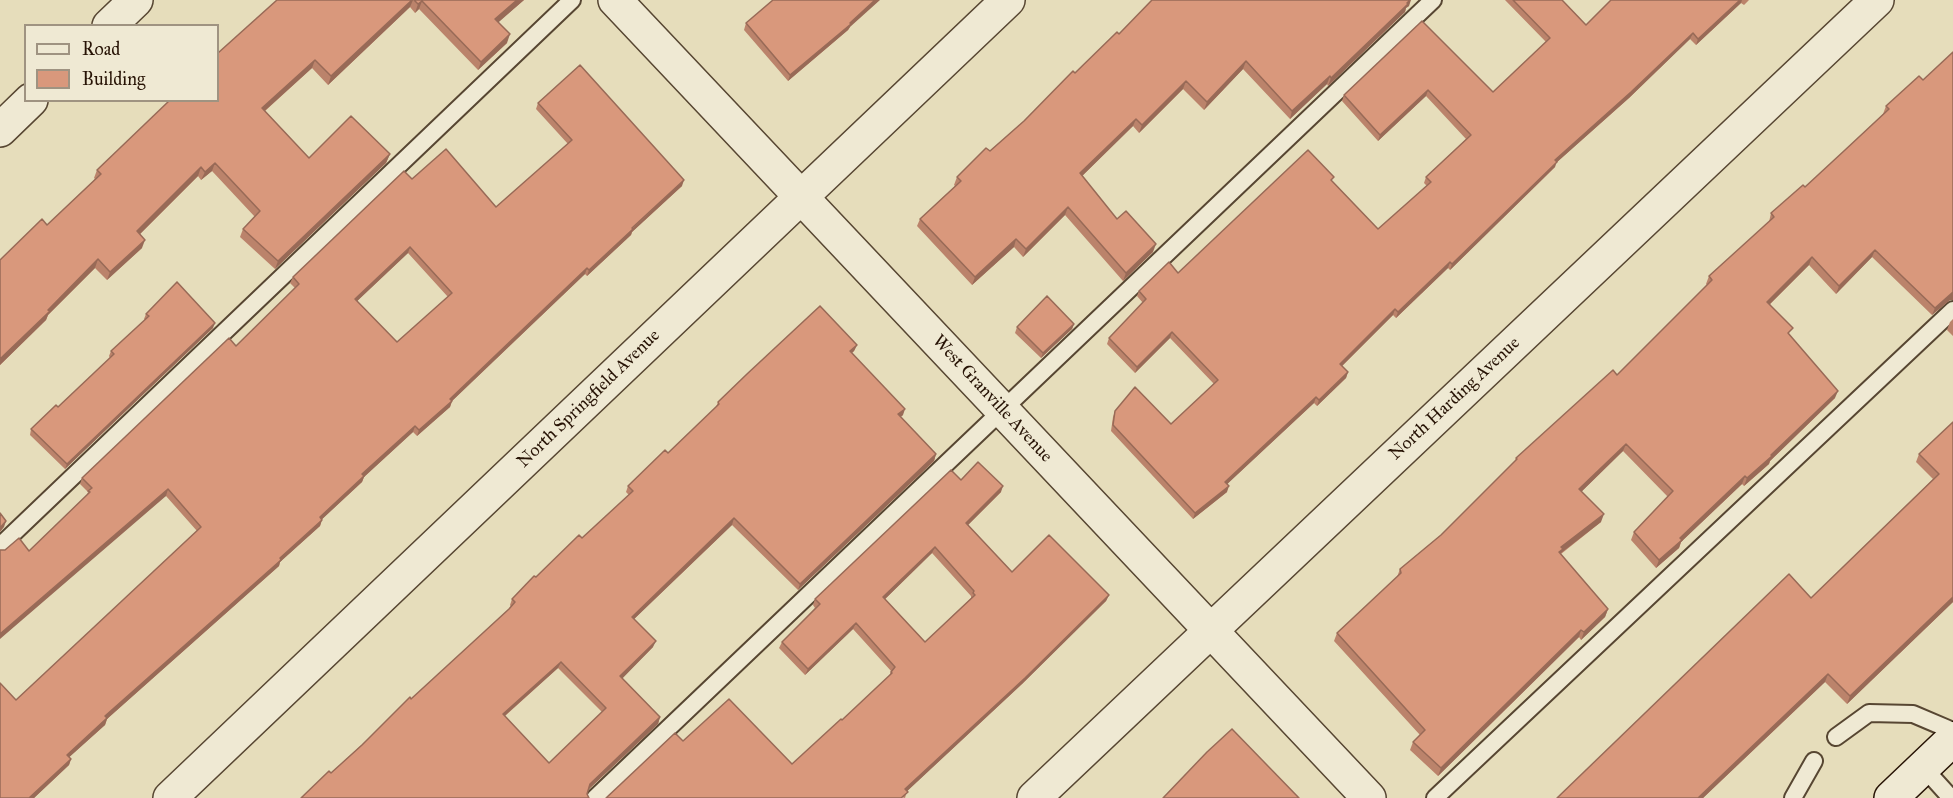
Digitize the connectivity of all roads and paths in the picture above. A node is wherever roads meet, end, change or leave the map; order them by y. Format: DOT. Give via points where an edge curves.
graph roads {
  1 [pos="136,0"];
  2 [pos="572,0"];
  3 [pos="615,0"];
  4 [pos="1008,0"];
  5 [pos="1433,0"];
  6 [pos="1877,0"];
  7 [pos="111,24"];
  8 [pos="29,102"];
  9 [pos="0,130"];
  10 [pos="801,197"];
  11 [pos="1953,310"];
  12 [pos="1002,410"];
  13 [pos="0,546"];
  14 [pos="1211,630"];
  15 [pos="1953,731"];
  16 [pos="1836,737"];
  17 [pos="1953,739"];
  18 [pos="1814,761"];
  19 [pos="1923,767"];
  20 [pos="170,798"];
  21 [pos="595,798"];
  22 [pos="1034,798"];
  23 [pos="1369,798"];
  24 [pos="1436,798"];
  25 [pos="1793,798"];
  26 [pos="1891,798"];
  27 [pos="1951,798"];
  1 -- 7 [label="street"];
  2 -- 13 [label="lane"];
  3 -- 10 [label="street, West Granville Avenue"];
  4 -- 10 [label="street, North Springfield Avenue"];
  5 -- 12 [label="lane"];
  6 -- 14 [label="street, North Harding Avenue"];
  8 -- 9 [label="street"];
  10 -- 12 [label="street, West Granville Avenue"];
  10 -- 20 [label="street, North Springfield Avenue"];
  11 -- 24 [label="lane"];
  12 -- 14 [label="street, West Granville Avenue"];
  12 -- 21 [label="lane"];
  14 -- 22 [label="street, North Harding Avenue"];
  14 -- 23 [label="street, West Granville Avenue"];
  15 -- 16 [label="lane" via="1913,714 1869,713"];
  17 -- 19 [label="street"];
  18 -- 25 [label="lane"];
  19 -- 26 [label="street"];
  19 -- 27 [label="lane"];
}
